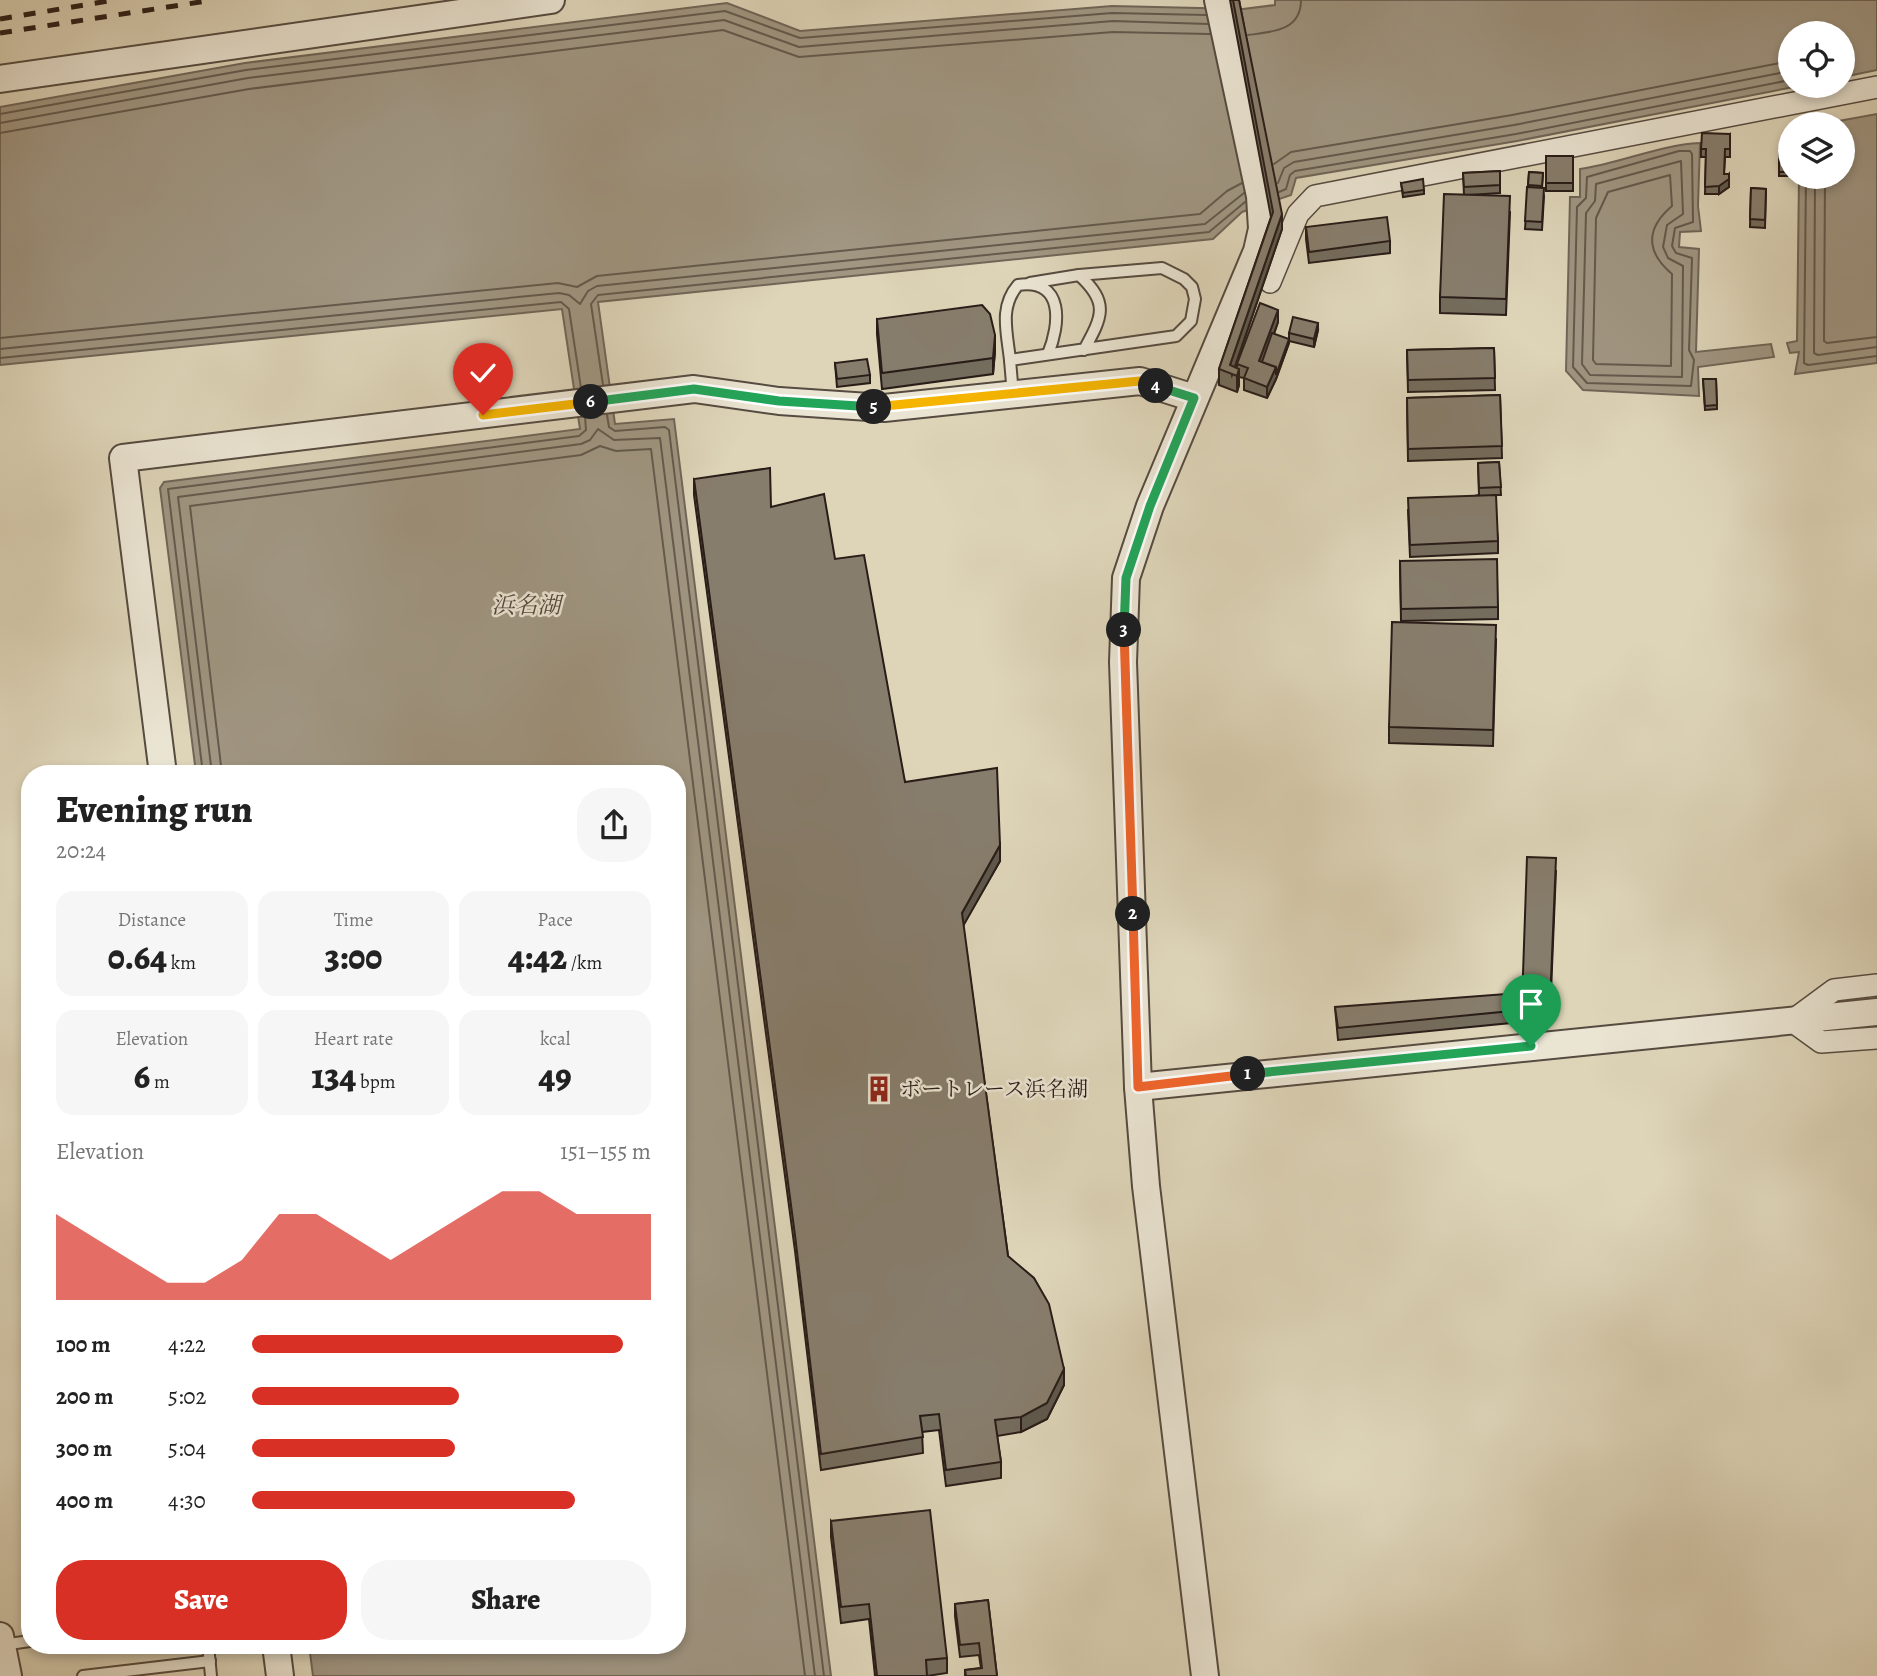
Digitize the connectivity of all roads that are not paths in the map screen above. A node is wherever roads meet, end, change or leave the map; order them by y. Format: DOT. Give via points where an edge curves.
graph roads {
  1 [pos="551,0"];
  2 [pos="1220,4"];
  3 [pos="0,79"];
  4 [pos="1877,87"];
  5 [pos="1079,275"];
  6 [pos="1270,282"];
  7 [pos="1030,283"];
  8 [pos="1084,349"];
  9 [pos="1048,354"];
  10 [pos="1010,360"];
  11 [pos="1013,395"];
  12 [pos="1194,398"];
  13 [pos="162,765"];
  14 [pos="1877,985"];
  15 [pos="1867,1013"];
  16 [pos="1792,1021"];
  17 [pos="1877,1038"];
  18 [pos="1138,1087"];
  19 [pos="1,1640"];
  20 [pos="21,1641"];
  21 [pos="209,1654"];
  22 [pos="277,1654"];
  23 [pos="210,1661"];
  24 [pos="9,1676"];
  25 [pos="83,1676"];
  26 [pos="211,1676"];
  27 [pos="280,1676"];
  28 [pos="1205,1676"];
  1 -- 3 [label="street"];
  2 -- 12 [label="street" via="1260,196 1262,229"];
  4 -- 6 [label="street" via="1315,196 1298,214"];
  5 -- 7 [label="lane"];
  5 -- 8 [label="lane" via="1091,285 1101,305 1098,323"];
  5 -- 8 [label="lane" via="1163,268 1184,279 1195,299 1191,321 1176,336"];
  7 -- 9 [label="lane" via="1049,295 1056,306 1059,323"];
  7 -- 10 [label="lane" via="1018,285 1005,309"];
  8 -- 9 [label="lane"];
  9 -- 10 [label="lane"];
  10 -- 11 [label="lane"];
  11 -- 12 [label="street" via="1140,381"];
  11 -- 13 [label="street" via="884,408 694,389 123,458"];
  12 -- 18 [label="street" via="1126,578 1123,662"];
  14 -- 16 [label="street" via="1835,990"];
  15 -- 16 [label="street"];
  16 -- 17 [label="street" via="1821,1042"];
  16 -- 18 [label="street"];
  18 -- 28 [label="street"];
  19 -- 20 [label="lane"];
  19 -- 24 [label="street"];
  21 -- 23 [label="lane"];
  22 -- 27 [label="street"];
  23 -- 25 [label="lane"];
  23 -- 26 [label="lane"];
}
